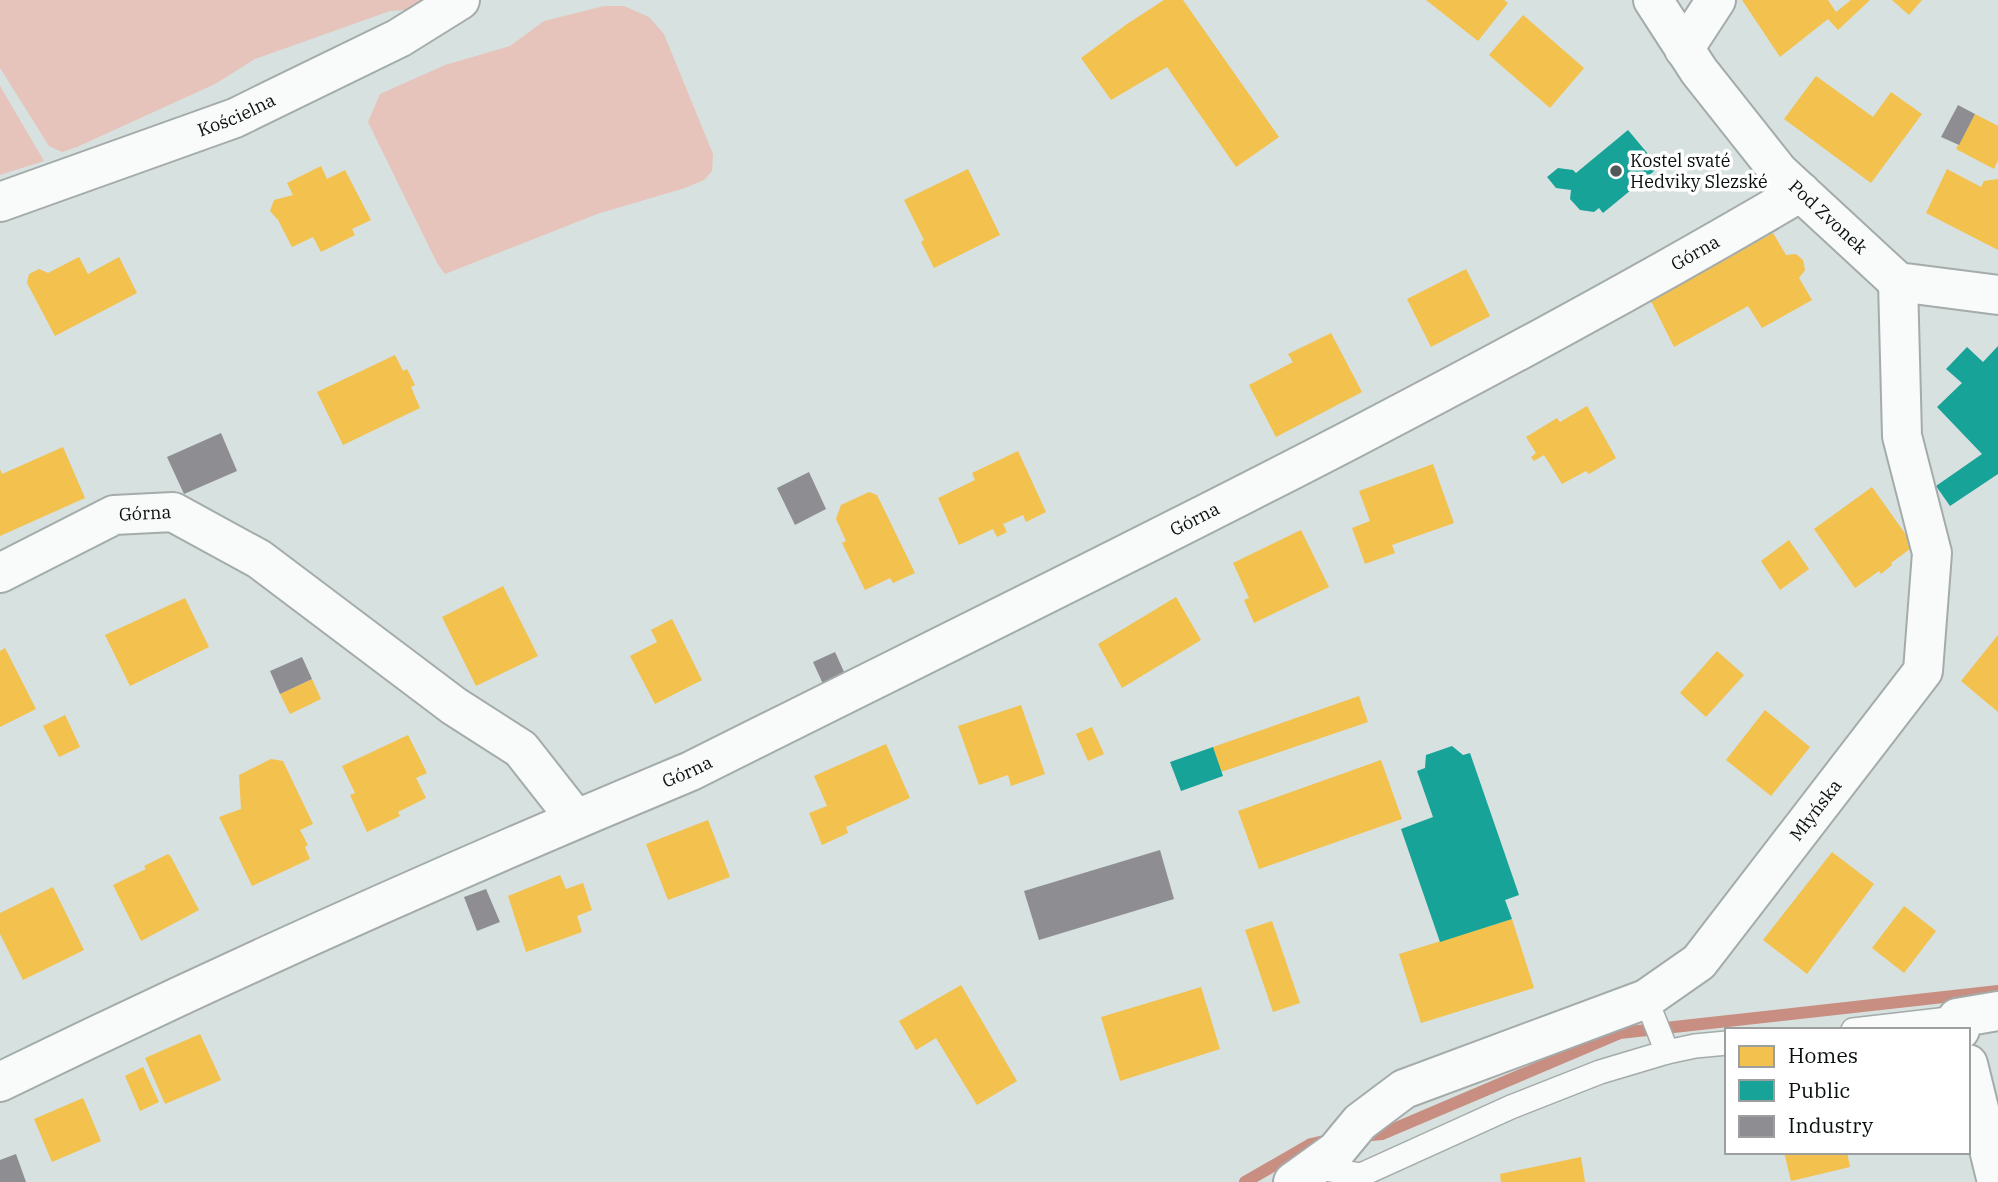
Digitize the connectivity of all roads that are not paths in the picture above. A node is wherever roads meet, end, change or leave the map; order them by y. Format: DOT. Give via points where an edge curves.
graph roads {
  1 [pos="460,0"];
  2 [pos="1653,0"];
  3 [pos="1716,0"];
  4 [pos="1684,49"];
  5 [pos="1801,192"];
  6 [pos="0,202"];
  7 [pos="1898,282"];
  8 [pos="1998,295"];
  9 [pos="0,573"];
  10 [pos="576,819"];
  11 [pos="1648,1004"];
  12 [pos="1998,1011"];
  13 [pos="1958,1024"];
  14 [pos="1888,1028"];
  15 [pos="1725,1042"];
  16 [pos="1664,1047"];
  17 [pos="1970,1072"];
  18 [pos="0,1082"];
  19 [pos="1314,1167"];
  20 [pos="1997,1182"];
  1 -- 6 [label="street, Kościelna" via="399,38 236,118"];
  2 -- 4 [label="street, Pod Zvonek"];
  3 -- 4 [label="street"];
  4 -- 5 [label="street, Pod Zvonek" via="1779,172"];
  5 -- 7 [label="street, Pod Zvonek"];
  5 -- 10 [label="street, Górna" via="1709,247 1360,436 691,771"];
  7 -- 8 [label="street"];
  7 -- 11 [label="street, Młyńska" via="1902,436 1932,553 1923,671 1699,961"];
  9 -- 10 [label="street, Górna" via="114,515 173,512 259,559 454,706 522,749"];
  10 -- 18 [label="street, Górna" via="155,1006"];
  11 -- 16 [label="lane"];
  11 -- 19 [label="street, Młyńska" via="1404,1088"];
  12 -- 13 [label="street"];
  13 -- 14 [label="lane"];
  15 -- 16 [label="lane"];
  16 -- 19 [label="lane" via="1511,1107 1361,1175"];
  17 -- 20 [label="street"];
}
